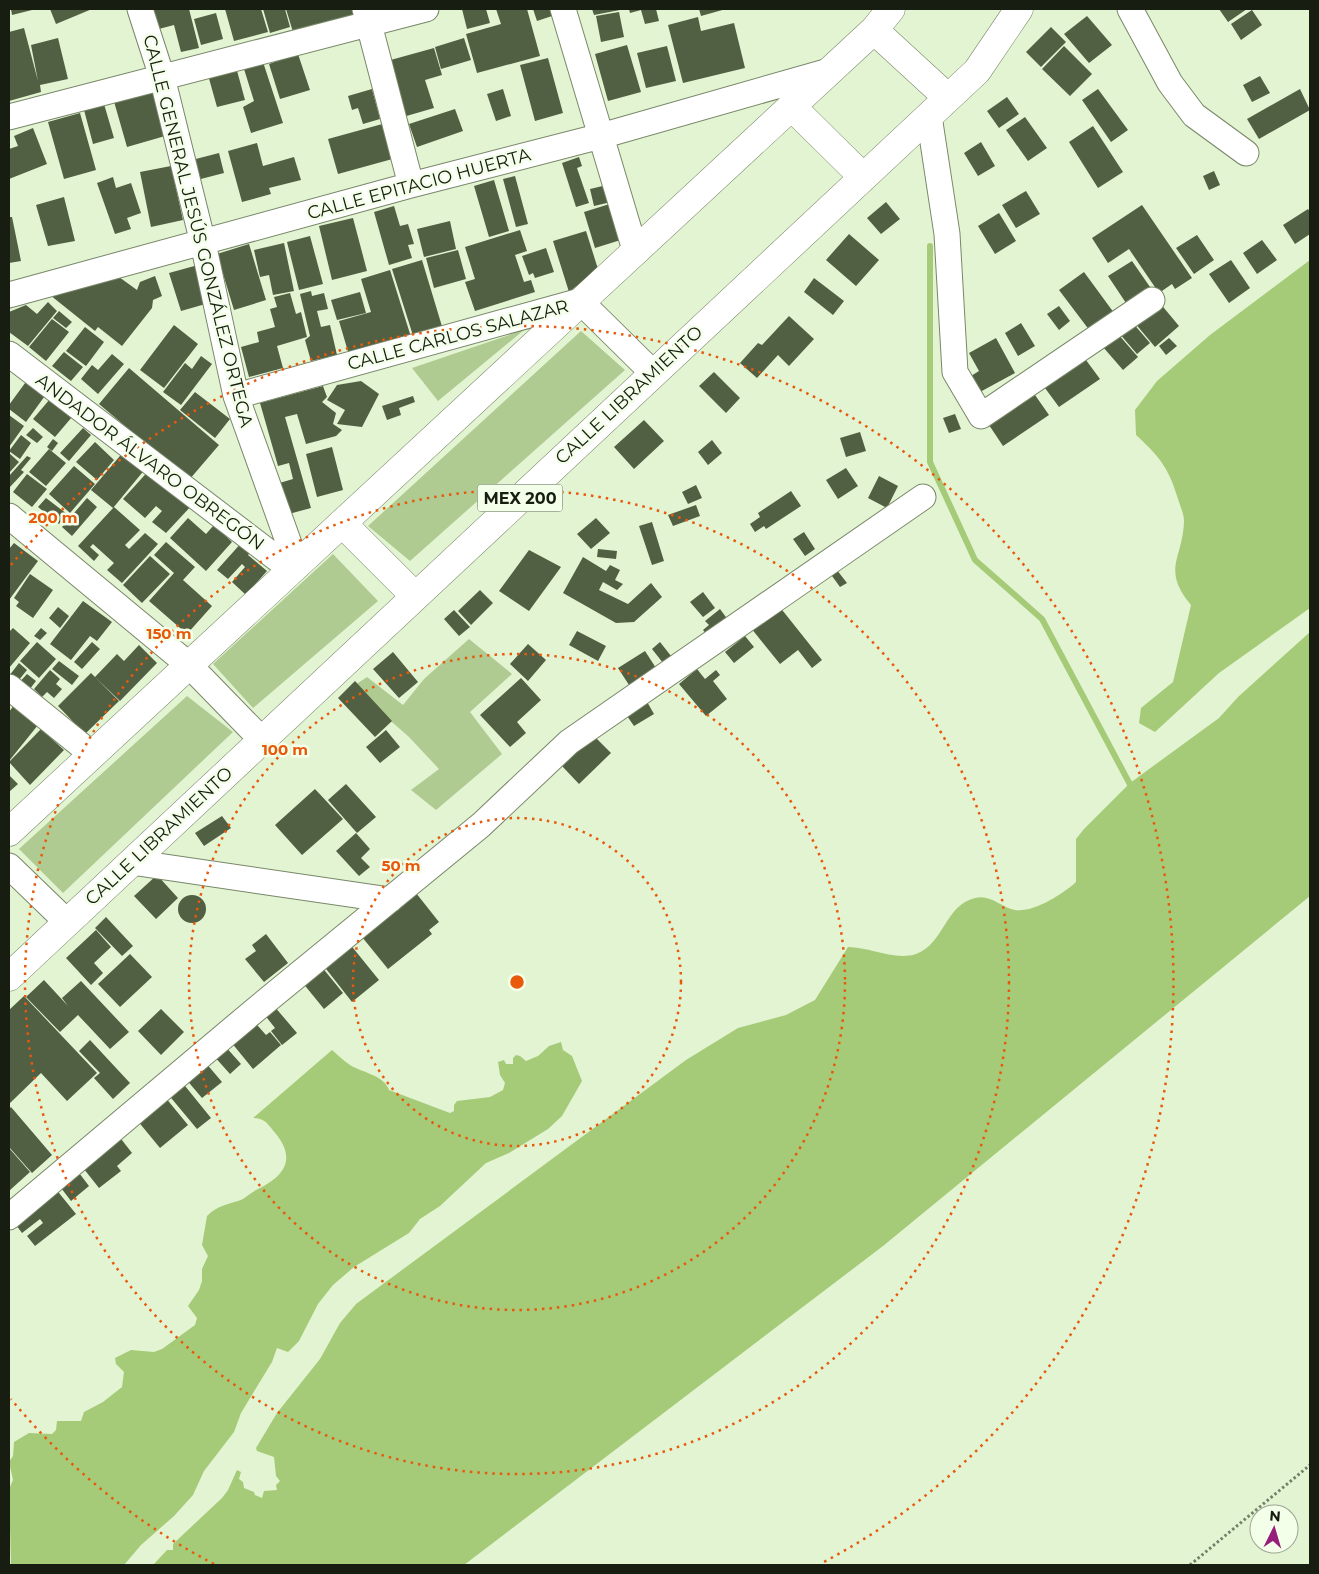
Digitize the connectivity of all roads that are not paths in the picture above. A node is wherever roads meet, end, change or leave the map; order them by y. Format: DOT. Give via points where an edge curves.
graph roads {
  1 [pos="140,9"];
  2 [pos="426,9"];
  3 [pos="563,9"];
  4 [pos="891,9"];
  5 [pos="1019,9"];
  6 [pos="1130,9"];
  7 [pos="367,16"];
  8 [pos="874,30"];
  9 [pos="829,71"];
  10 [pos="162,77"];
  11 [pos="791,106"];
  12 [pos="938,107"];
  13 [pos="9,117"];
  14 [pos="601,136"];
  15 [pos="1246,152"];
  16 [pos="863,177"];
  17 [pos="411,185"];
  18 [pos="203,243"];
  19 [pos="635,250"];
  20 [pos="9,295"];
  21 [pos="1152,300"];
  22 [pos="580,301"];
  23 [pos="9,354"];
  24 [pos="653,373"];
  25 [pos="236,396"];
  26 [pos="923,498"];
  27 [pos="9,516"];
  28 [pos="342,523"];
  29 [pos="294,568"];
  30 [pos="415,596"];
  31 [pos="189,666"];
  32 [pos="9,687"];
  33 [pos="262,740"];
  34 [pos="93,755"];
  35 [pos="9,832"];
  36 [pos="131,862"];
  37 [pos="9,866"];
  38 [pos="390,900"];
  39 [pos="67,922"];
  40 [pos="9,977"];
  41 [pos="9,1217"];
  1 -- 10 [label="street, CALLE GENERAL JESÚS GONZÁLEZ ORTEGA"];
  2 -- 7 [label="street"];
  3 -- 14 [label="street"];
  4 -- 8 [label="highway"];
  5 -- 12 [label="highway, CALLE LIBRAMIENTO / MEX 200" via="977,71"];
  6 -- 15 [label="street" via="1170,83 1194,115"];
  7 -- 10 [label="street"];
  7 -- 17 [label="street"];
  8 -- 9 [label="highway"];
  8 -- 12 [label="highway"];
  9 -- 11 [label="highway"];
  9 -- 14 [label="street, CALLE EPITACIO HUERTA"];
  10 -- 13 [label="street"];
  10 -- 18 [label="street, CALLE GENERAL JESÚS GONZÁLEZ ORTEGA"];
  11 -- 16 [label="highway"];
  11 -- 19 [label="highway"];
  12 -- 16 [label="highway, CALLE LIBRAMIENTO / MEX 200"];
  12 -- 21 [label="street" via="955,372 981,416"];
  14 -- 17 [label="street, CALLE EPITACIO HUERTA"];
  14 -- 19 [label="street"];
  16 -- 24 [label="highway, CALLE LIBRAMIENTO / MEX 200"];
  17 -- 18 [label="street, CALLE EPITACIO HUERTA"];
  18 -- 20 [label="street, CALLE EPITACIO HUERTA"];
  18 -- 25 [label="street, CALLE GENERAL JESÚS GONZÁLEZ ORTEGA"];
  19 -- 22 [label="highway"];
  22 -- 24 [label="street, CALLE CARLOS SALAZAR"];
  22 -- 25 [label="street, CALLE CARLOS SALAZAR"];
  22 -- 28 [label="highway"];
  23 -- 29 [label="street, ANDADOR ÁLVARO OBREGÓN"];
  24 -- 30 [label="highway, CALLE LIBRAMIENTO / MEX 200"];
  25 -- 29 [label="street, CALLE GENERAL JESÚS GONZÁLEZ ORTEGA"];
  26 -- 38 [label="street" via="569,742 481,825"];
  27 -- 31 [label="street"];
  28 -- 29 [label="highway"];
  28 -- 30 [label="highway"];
  29 -- 31 [label="highway"];
  30 -- 33 [label="highway, CALLE LIBRAMIENTO / MEX 200"];
  31 -- 33 [label="street"];
  31 -- 34 [label="highway"];
  32 -- 34 [label="street"];
  33 -- 36 [label="highway, CALLE LIBRAMIENTO / MEX 200"];
  34 -- 35 [label="highway"];
  36 -- 38 [label="street"];
  36 -- 39 [label="highway, CALLE LIBRAMIENTO / MEX 200"];
  37 -- 39 [label="street"];
  38 -- 41 [label="street"];
  39 -- 40 [label="highway, CALLE LIBRAMIENTO / MEX 200"];
}
